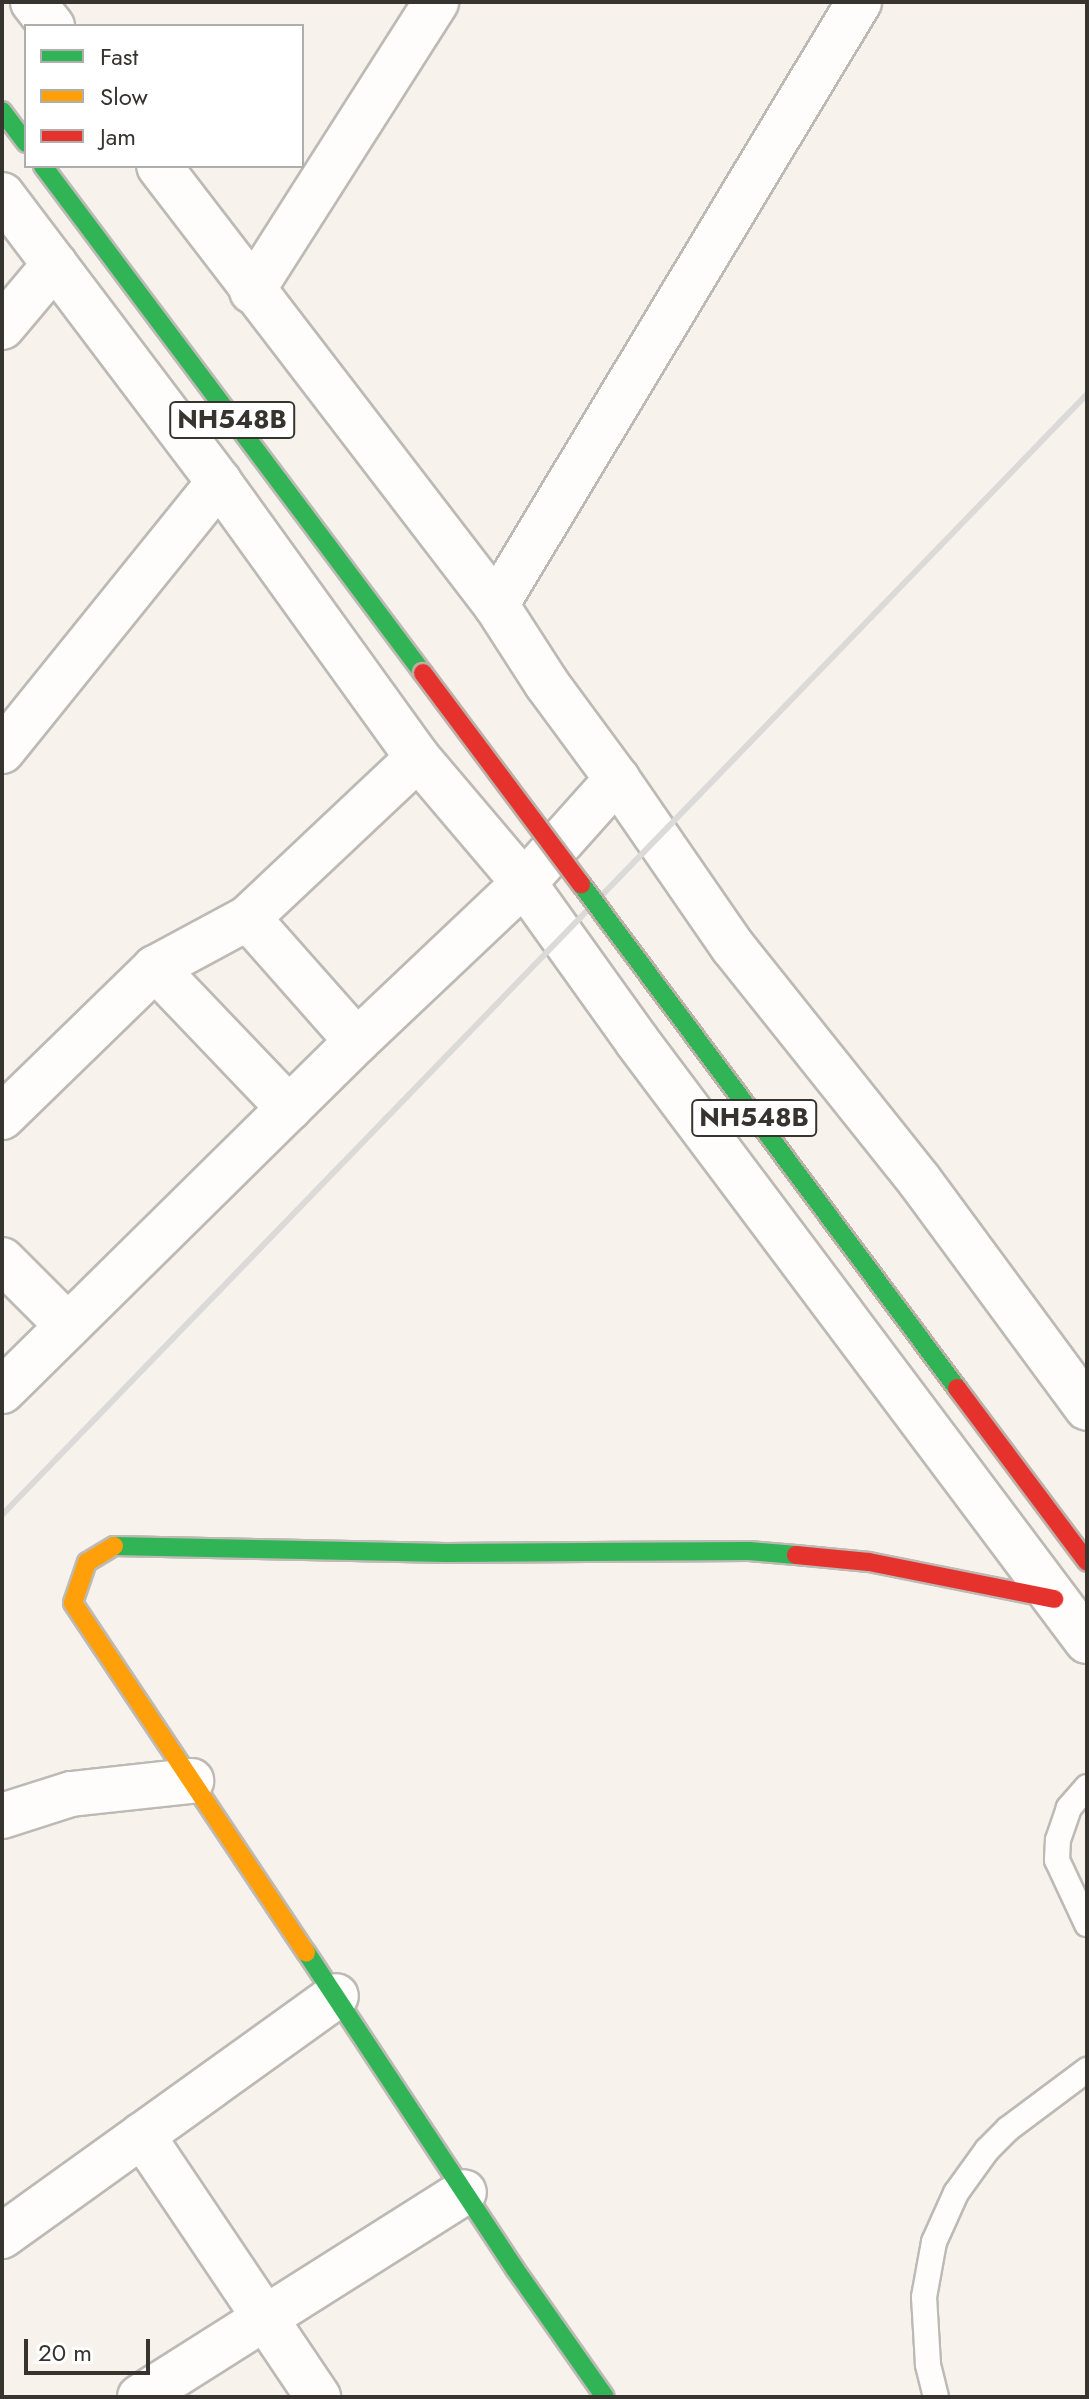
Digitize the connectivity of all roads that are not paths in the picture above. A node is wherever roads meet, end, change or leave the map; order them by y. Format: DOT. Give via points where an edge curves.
graph roads {
  1 [pos="33,2"];
  2 [pos="436,2"];
  3 [pos="859,2"];
  4 [pos="50,24"];
  5 [pos="2,111"];
  6 [pos="24,140"];
  7 [pos="44,168"];
  8 [pos="160,168"];
  9 [pos="2,195"];
  10 [pos="55,264"];
  11 [pos="252,291"];
  12 [pos="2,327"];
  13 [pos="219,482"];
  14 [pos="496,605"];
  15 [pos="2,751"];
  16 [pos="418,758"];
  17 [pos="617,779"];
  18 [pos="524,883"];
  19 [pos="248,918"];
  20 [pos="155,968"];
  21 [pos="357,1041"];
  22 [pos="289,1108"];
  23 [pos="2,1117"];
  24 [pos="2,1260"];
  25 [pos="68,1326"];
  26 [pos="2,1391"];
  27 [pos="1087,1408"];
  28 [pos="1087,1562"];
  29 [pos="1054,1599"];
  30 [pos="1087,1641"];
  31 [pos="191,1781"];
  32 [pos="1087,1787"];
  33 [pos="2,1816"];
  34 [pos="1087,1924"];
  35 [pos="336,1996"];
  36 [pos="1087,2070"];
  37 [pos="142,2135"];
  38 [pos="464,2192"];
  39 [pos="2,2236"];
  40 [pos="266,2319"];
  41 [pos="140,2397"];
  42 [pos="318,2397"];
  43 [pos="605,2397"];
  44 [pos="936,2397"];
  1 -- 4 [label="street"];
  2 -- 11 [label="street"];
  3 -- 14 [label="street"];
  5 -- 6 [label="main road"];
  7 -- 28 [label="main road, NH548B, bridge"];
  8 -- 11 [label="street"];
  9 -- 10 [label="street"];
  10 -- 12 [label="street"];
  10 -- 13 [label="street"];
  11 -- 14 [label="street"];
  13 -- 15 [label="street"];
  13 -- 16 [label="street"];
  14 -- 17 [label="street"];
  16 -- 18 [label="street"];
  16 -- 19 [label="street"];
  17 -- 18 [label="street"];
  17 -- 27 [label="street" via="733,947 919,1180"];
  18 -- 21 [label="street"];
  18 -- 29 [label="street"];
  19 -- 20 [label="street"];
  19 -- 21 [label="street"];
  20 -- 22 [label="street"];
  20 -- 23 [label="street"];
  21 -- 22 [label="street"];
  22 -- 25 [label="street"];
  24 -- 25 [label="street"];
  25 -- 26 [label="street"];
  29 -- 30 [label="street"];
  29 -- 31 [label="main road" via="869,1562 749,1551 446,1553 112,1546 87,1562 73,1603"];
  31 -- 33 [label="street" via="71,1794"];
  31 -- 35 [label="main road"];
  32 -- 34 [label="lane" via="1069,1808 1057,1860"];
  35 -- 37 [label="street"];
  35 -- 38 [label="main road"];
  36 -- 44 [label="lane" via="1008,2129 956,2193 934,2242 924,2297 928,2364"];
  37 -- 39 [label="street"];
  37 -- 40 [label="street"];
  38 -- 40 [label="street"];
  38 -- 43 [label="main road"];
  40 -- 41 [label="street"];
  40 -- 42 [label="street"];
}
